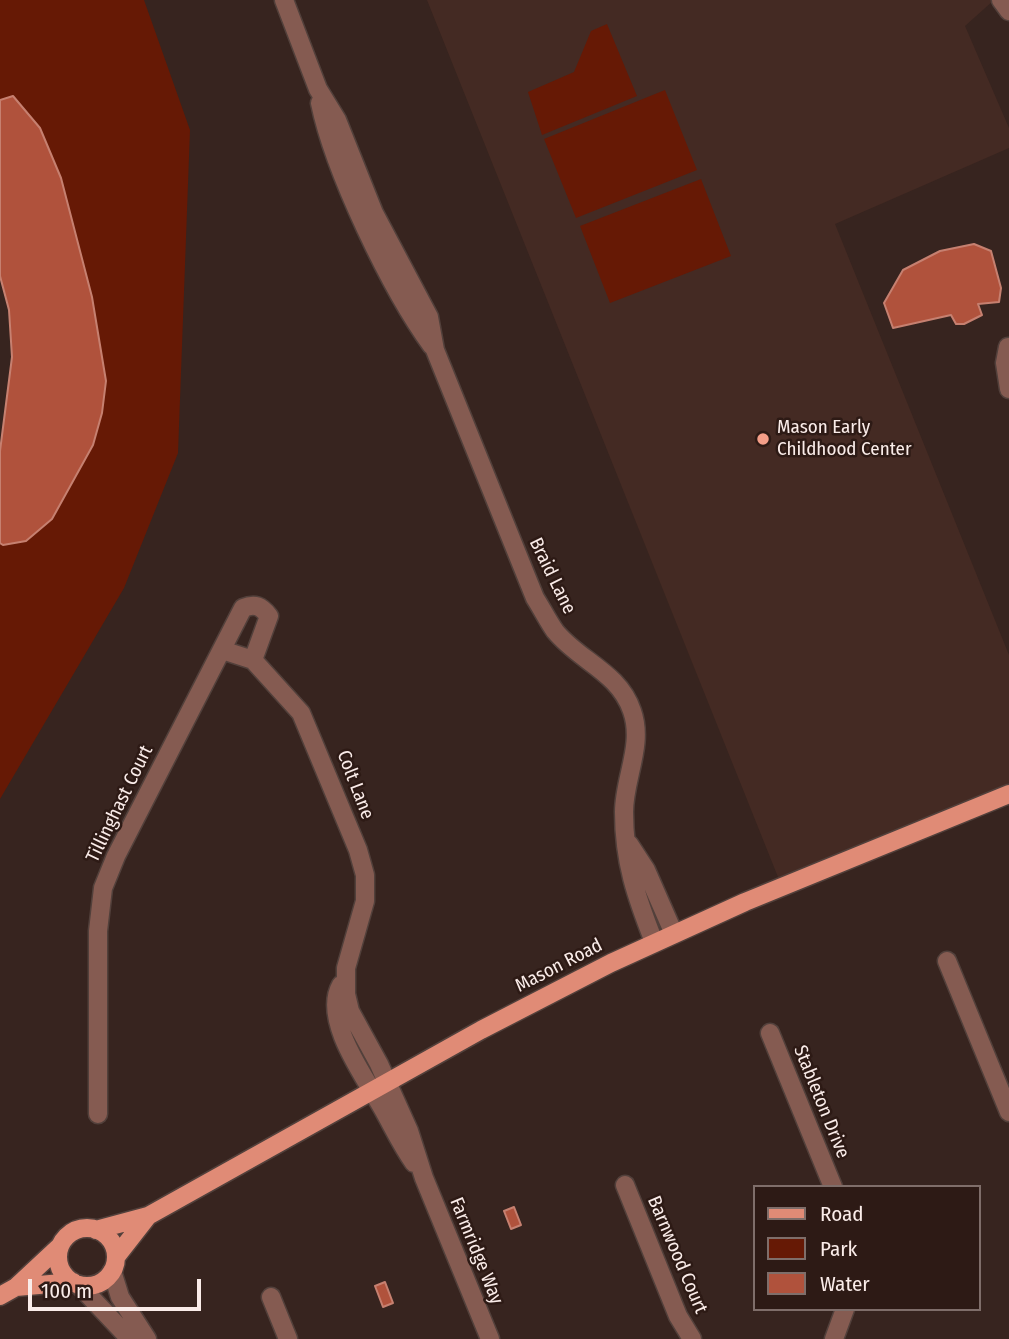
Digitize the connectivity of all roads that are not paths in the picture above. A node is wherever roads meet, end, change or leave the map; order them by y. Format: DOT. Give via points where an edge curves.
graph roads {
  1 [pos="284,0"];
  2 [pos="1001,0"];
  3 [pos="1009,10"];
  4 [pos="1008,347"];
  5 [pos="1009,389"];
  6 [pos="222,650"];
  7 [pos="253,660"];
  8 [pos="1009,794"];
  9 [pos="627,841"];
  10 [pos="674,934"];
  11 [pos="654,942"];
  12 [pos="947,961"];
  13 [pos="770,1033"];
  14 [pos="379,1086"];
  15 [pos="1009,1112"];
  16 [pos="98,1114"];
  17 [pos="625,1185"];
  18 [pos="832,1185"];
  19 [pos="148,1216"];
  20 [pos="96,1230"];
  21 [pos="60,1246"];
  22 [pos="114,1264"];
  23 [pos="76,1284"];
  24 [pos="16,1287"];
  25 [pos="0,1296"];
  26 [pos="271,1297"];
  27 [pos="844,1311"];
  28 [pos="130,1339"];
  29 [pos="147,1339"];
  30 [pos="288,1339"];
  31 [pos="490,1339"];
  32 [pos="692,1339"];
  33 [pos="834,1339"];
  1 -- 9 [label="street, Braid Lane" via="318,89 325,128 362,218 414,322 435,350 535,598 556,631 621,689 633,712 636,747 624,811"];
  2 -- 3 [label="street"];
  4 -- 5 [label="street" via="1004,363"];
  6 -- 7 [label="street, Colt Lane"];
  6 -- 7 [label="street, Tillinghast Court" via="243,608 262,607 269,616 268,626"];
  6 -- 16 [label="street, Tillinghast Court" via="103,888 98,931"];
  7 -- 14 [label="street, Colt Lane" via="301,713 360,858 365,901 345,977 350,1011"];
  8 -- 10 [label="main road, Mason Road"];
  9 -- 10 [label="street, Braid Lane" via="646,870"];
  9 -- 11 [label="street, Braid Lane" via="630,879"];
  10 -- 11 [label="main road, Mason Road"];
  11 -- 14 [label="main road, Mason Road"];
  12 -- 15 [label="street"];
  13 -- 18 [label="street, Stableton Drive"];
  14 -- 19 [label="main road, Mason Road"];
  14 -- 31 [label="street, Farmridge Way" via="409,1131"];
  17 -- 32 [label="street, Barnwood Court" via="678,1316"];
  19 -- 20 [label="main road, Mason Road"];
  19 -- 22 [label="main road, Mason Road"];
  20 -- 21 [label="main road" via="71,1233"];
  20 -- 22 [label="main road" via="110,1240"];
  21 -- 23 [label="main road" via="58,1263"];
  21 -- 24 [label="main road"];
  22 -- 23 [label="main road" via="101,1282"];
  22 -- 29 [label="street" via="120,1297"];
  23 -- 24 [label="main road"];
  23 -- 28 [label="street"];
  24 -- 25 [label="main road"];
  26 -- 30 [label="street"];
  27 -- 33 [label="street"];
}
